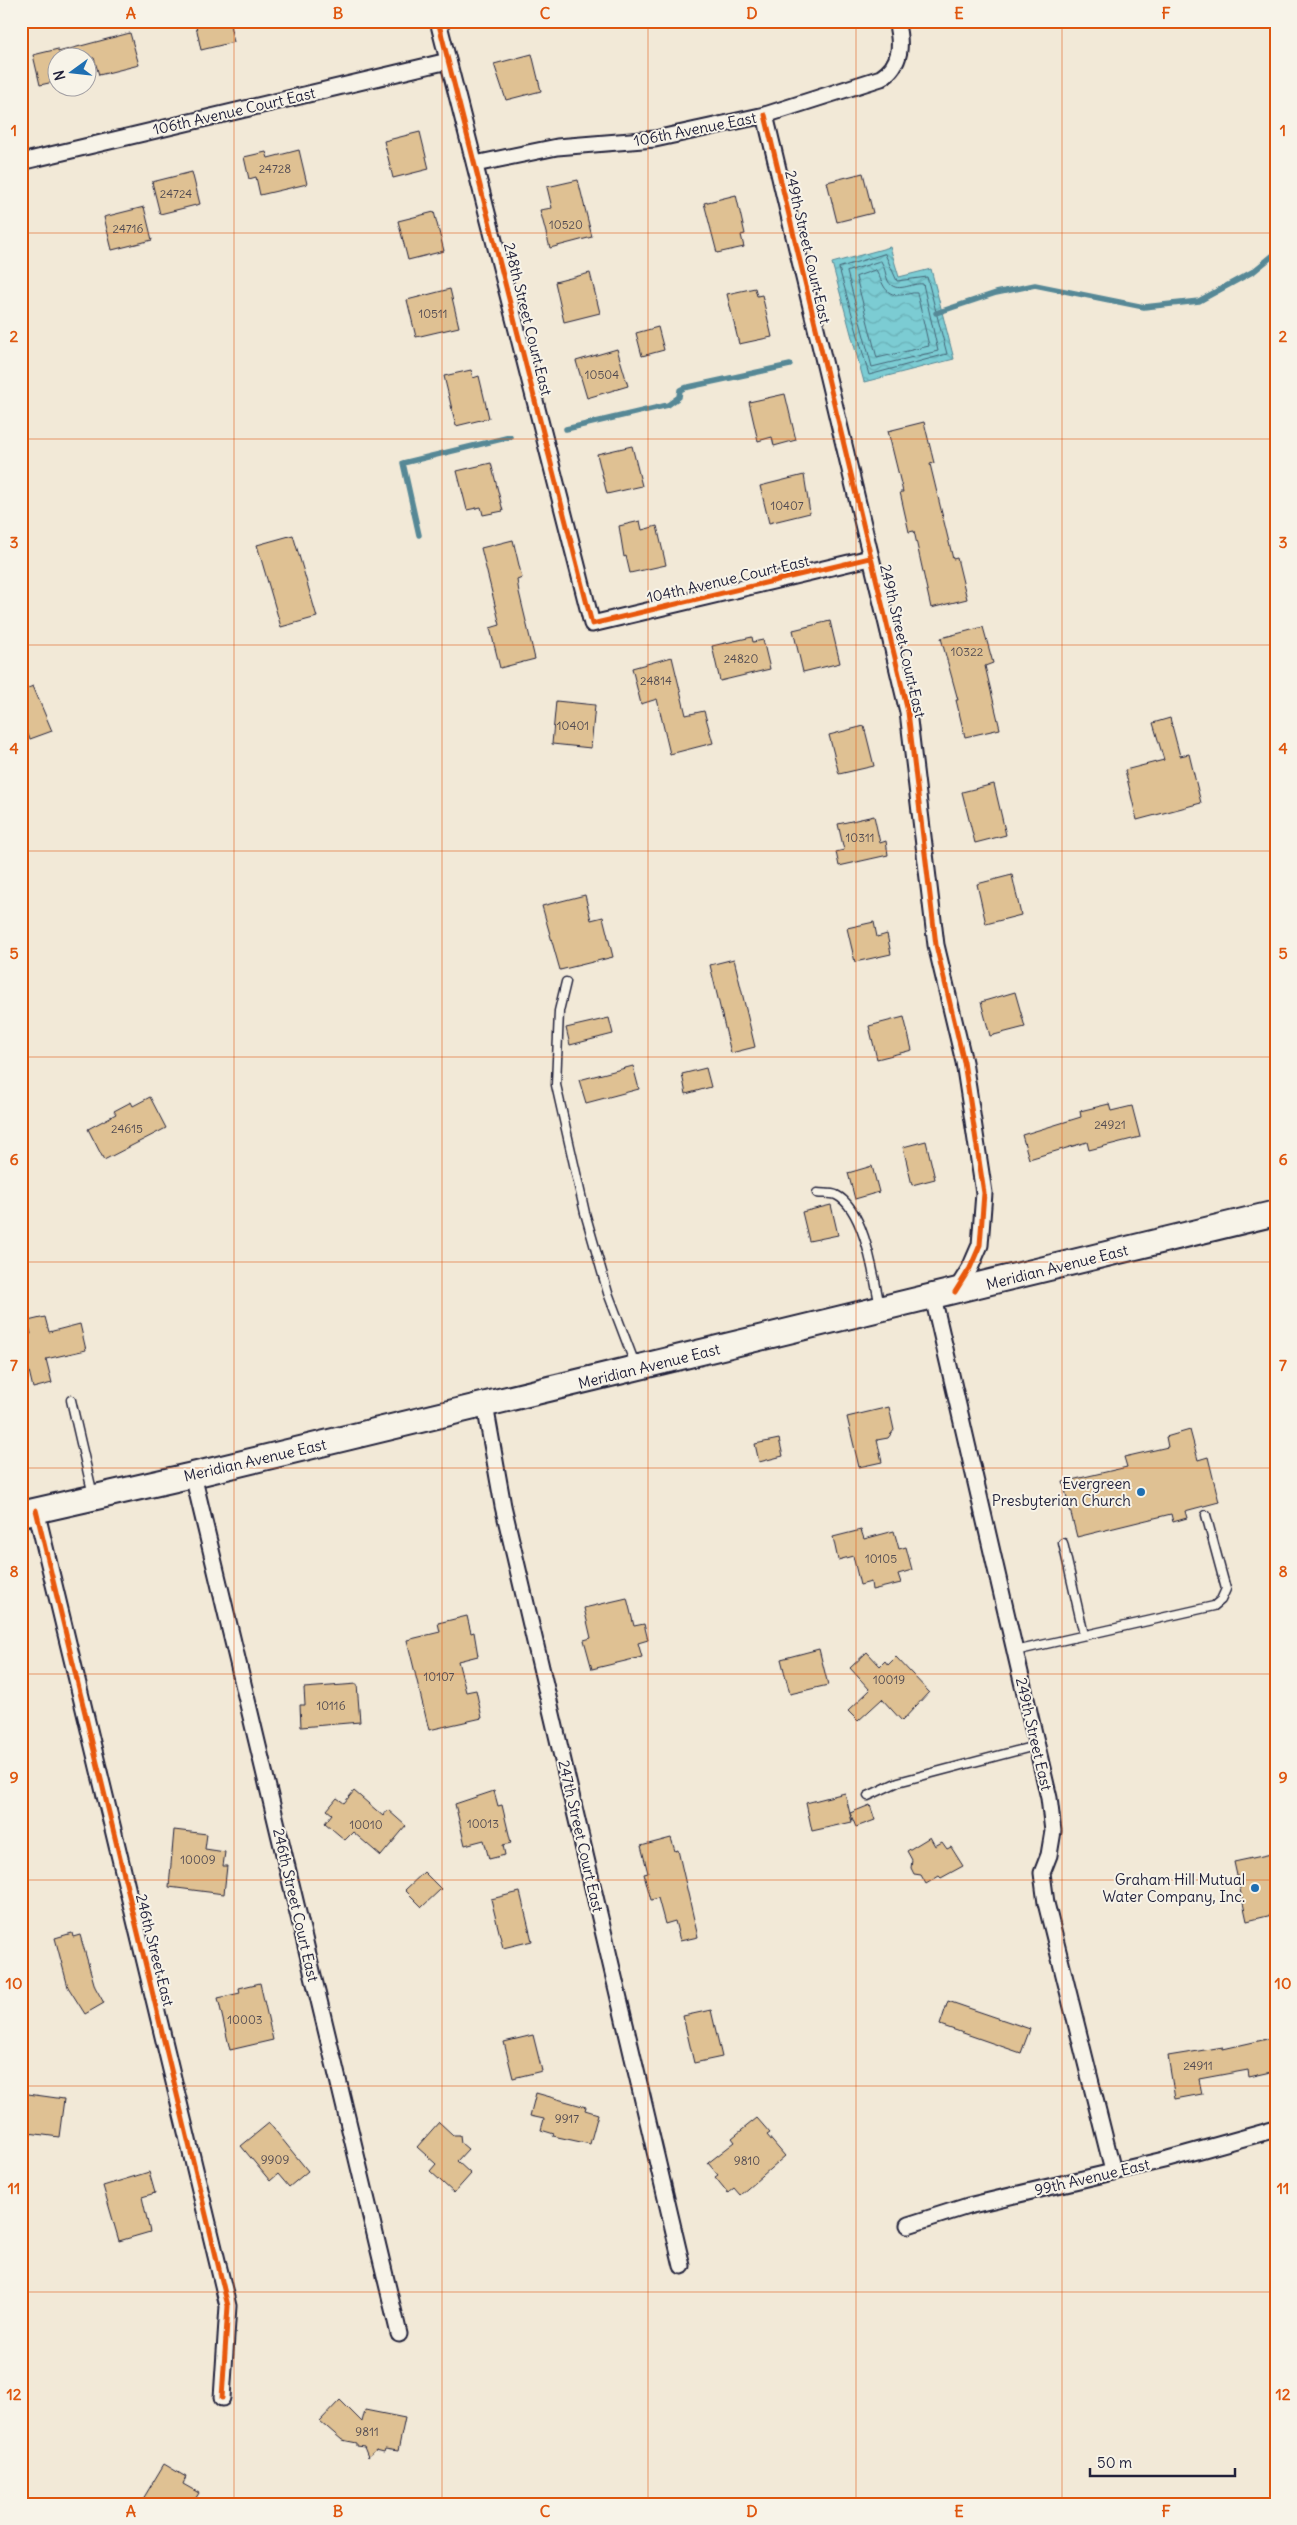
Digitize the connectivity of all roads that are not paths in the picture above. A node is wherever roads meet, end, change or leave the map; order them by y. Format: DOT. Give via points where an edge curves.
graph roads {
  1 [pos="438,21"];
  2 [pos="896,21"];
  3 [pos="448,61"];
  4 [pos="765,115"];
  5 [pos="21,162"];
  6 [pos="476,164"];
  7 [pos="870,558"];
  8 [pos="592,624"];
  9 [pos="566,982"];
  10 [pos="816,1194"];
  11 [pos="1276,1213"];
  12 [pos="944,1294"];
  13 [pos="881,1309"];
  14 [pos="637,1369"];
  15 [pos="71,1400"];
  16 [pos="485,1405"];
  17 [pos="193,1476"];
  18 [pos="93,1497"];
  19 [pos="28,1512"];
  20 [pos="1206,1515"];
  21 [pos="1063,1543"];
  22 [pos="1084,1635"];
  23 [pos="1014,1651"];
  24 [pos="1039,1745"];
  25 [pos="868,1796"];
  26 [pos="1276,2130"];
  27 [pos="1113,2171"];
  28 [pos="908,2225"];
  29 [pos="682,2266"];
  30 [pos="399,2334"];
  31 [pos="222,2398"];
  1 -- 3 [label="street, 248th Street Court East"];
  2 -- 4 [label="street, 106th Avenue East" via="900,57 881,78"];
  3 -- 5 [label="street, 106th Avenue Court East"];
  3 -- 6 [label="street, 248th Street Court East"];
  4 -- 6 [label="street, 106th Avenue East" via="655,139 557,147"];
  4 -- 7 [label="street, 249th Street Court East"];
  6 -- 8 [label="street, 248th Street Court East"];
  7 -- 8 [label="street, 104th Avenue Court East"];
  7 -- 12 [label="street, 249th Street Court East" via="908,712 936,945 964,1062 985,1205 980,1245 967,1273"];
  9 -- 14 [label="lane" via="559,1011 556,1085 608,1293"];
  10 -- 13 [label="lane" via="835,1195 849,1206 865,1243"];
  11 -- 12 [label="main road, Meridian Avenue East"];
  12 -- 13 [label="main road, Meridian Avenue East"];
  12 -- 23 [label="street, 249th Street East"];
  13 -- 14 [label="main road, Meridian Avenue East"];
  14 -- 16 [label="main road, Meridian Avenue East"];
  15 -- 18 [label="lane"];
  16 -- 17 [label="main road, Meridian Avenue East"];
  16 -- 29 [label="street, 247th Street Court East" via="503,1506"];
  17 -- 18 [label="main road, Meridian Avenue East"];
  17 -- 30 [label="street, 246th Street Court East"];
  18 -- 19 [label="main road, Meridian Avenue East"];
  19 -- 31 [label="street, 246th Street East" via="228,2306"];
  20 -- 22 [label="lane" via="1226,1589 1221,1600 1214,1606"];
  21 -- 22 [label="lane"];
  22 -- 23 [label="lane"];
  23 -- 24 [label="street, 249th Street East"];
  24 -- 25 [label="lane" via="898,1782"];
  24 -- 27 [label="street, 249th Street East" via="1053,1831 1042,1873 1046,1903"];
  26 -- 27 [label="street, 99th Avenue East"];
  27 -- 28 [label="street, 99th Avenue East" via="968,2206"];
}
